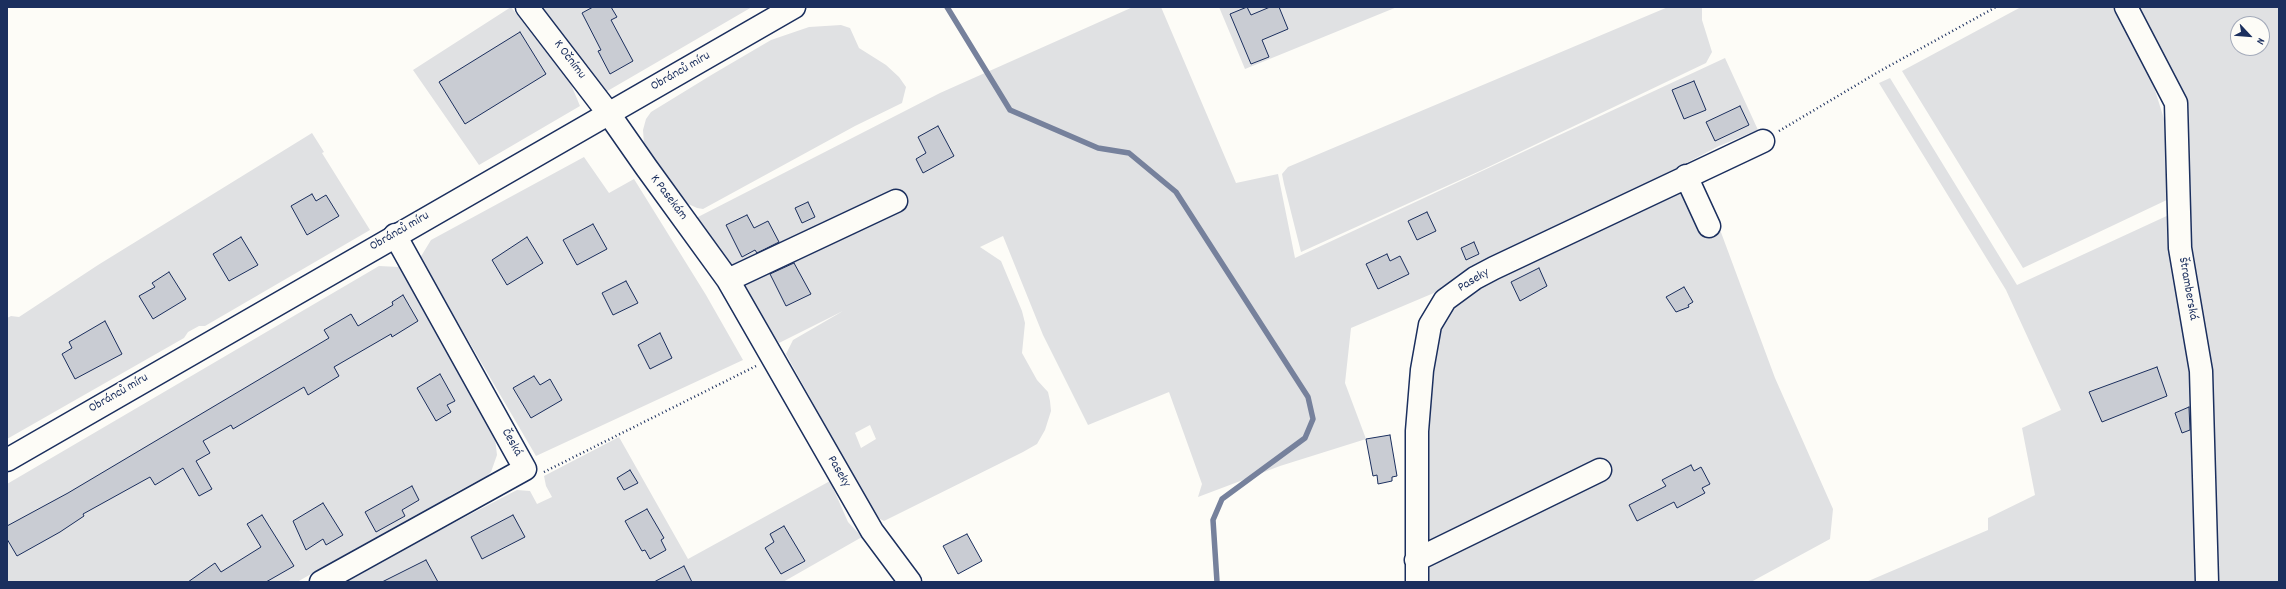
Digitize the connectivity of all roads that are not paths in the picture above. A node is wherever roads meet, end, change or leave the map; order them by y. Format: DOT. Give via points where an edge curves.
graph roads {
  1 [pos="527,7"];
  2 [pos="794,7"];
  3 [pos="2126,7"];
  4 [pos="609,114"];
  5 [pos="1763,140"];
  6 [pos="1686,176"];
  7 [pos="896,201"];
  8 [pos="1709,226"];
  9 [pos="395,235"];
  10 [pos="728,280"];
  11 [pos="773,358"];
  12 [pos="7,460"];
  13 [pos="1600,470"];
  14 [pos="1416,560"];
  15 [pos="321,582"];
  16 [pos="910,582"];
  17 [pos="1417,582"];
  18 [pos="2207,582"];
  1 -- 4 [label="street, K Očnímu"];
  2 -- 4 [label="street, Obránců míru"];
  3 -- 18 [label="street, Štramberská" via="2176,103 2180,248 2201,371"];
  4 -- 9 [label="street, Obránců míru"];
  4 -- 10 [label="street, K Pasekám"];
  5 -- 6 [label="street, Paseky"];
  6 -- 8 [label="street"];
  6 -- 14 [label="street, Paseky" via="1475,278 1445,300 1437,311 1430,325 1426,345 1418,416"];
  7 -- 10 [label="street"];
  9 -- 12 [label="street, Obránců míru"];
  9 -- 15 [label="street, Česká" via="525,469"];
  10 -- 11 [label="street, K Pasekám"];
  11 -- 16 [label="street, Paseky" via="872,531"];
  13 -- 14 [label="street"];
  14 -- 17 [label="street, Paseky"];
}
